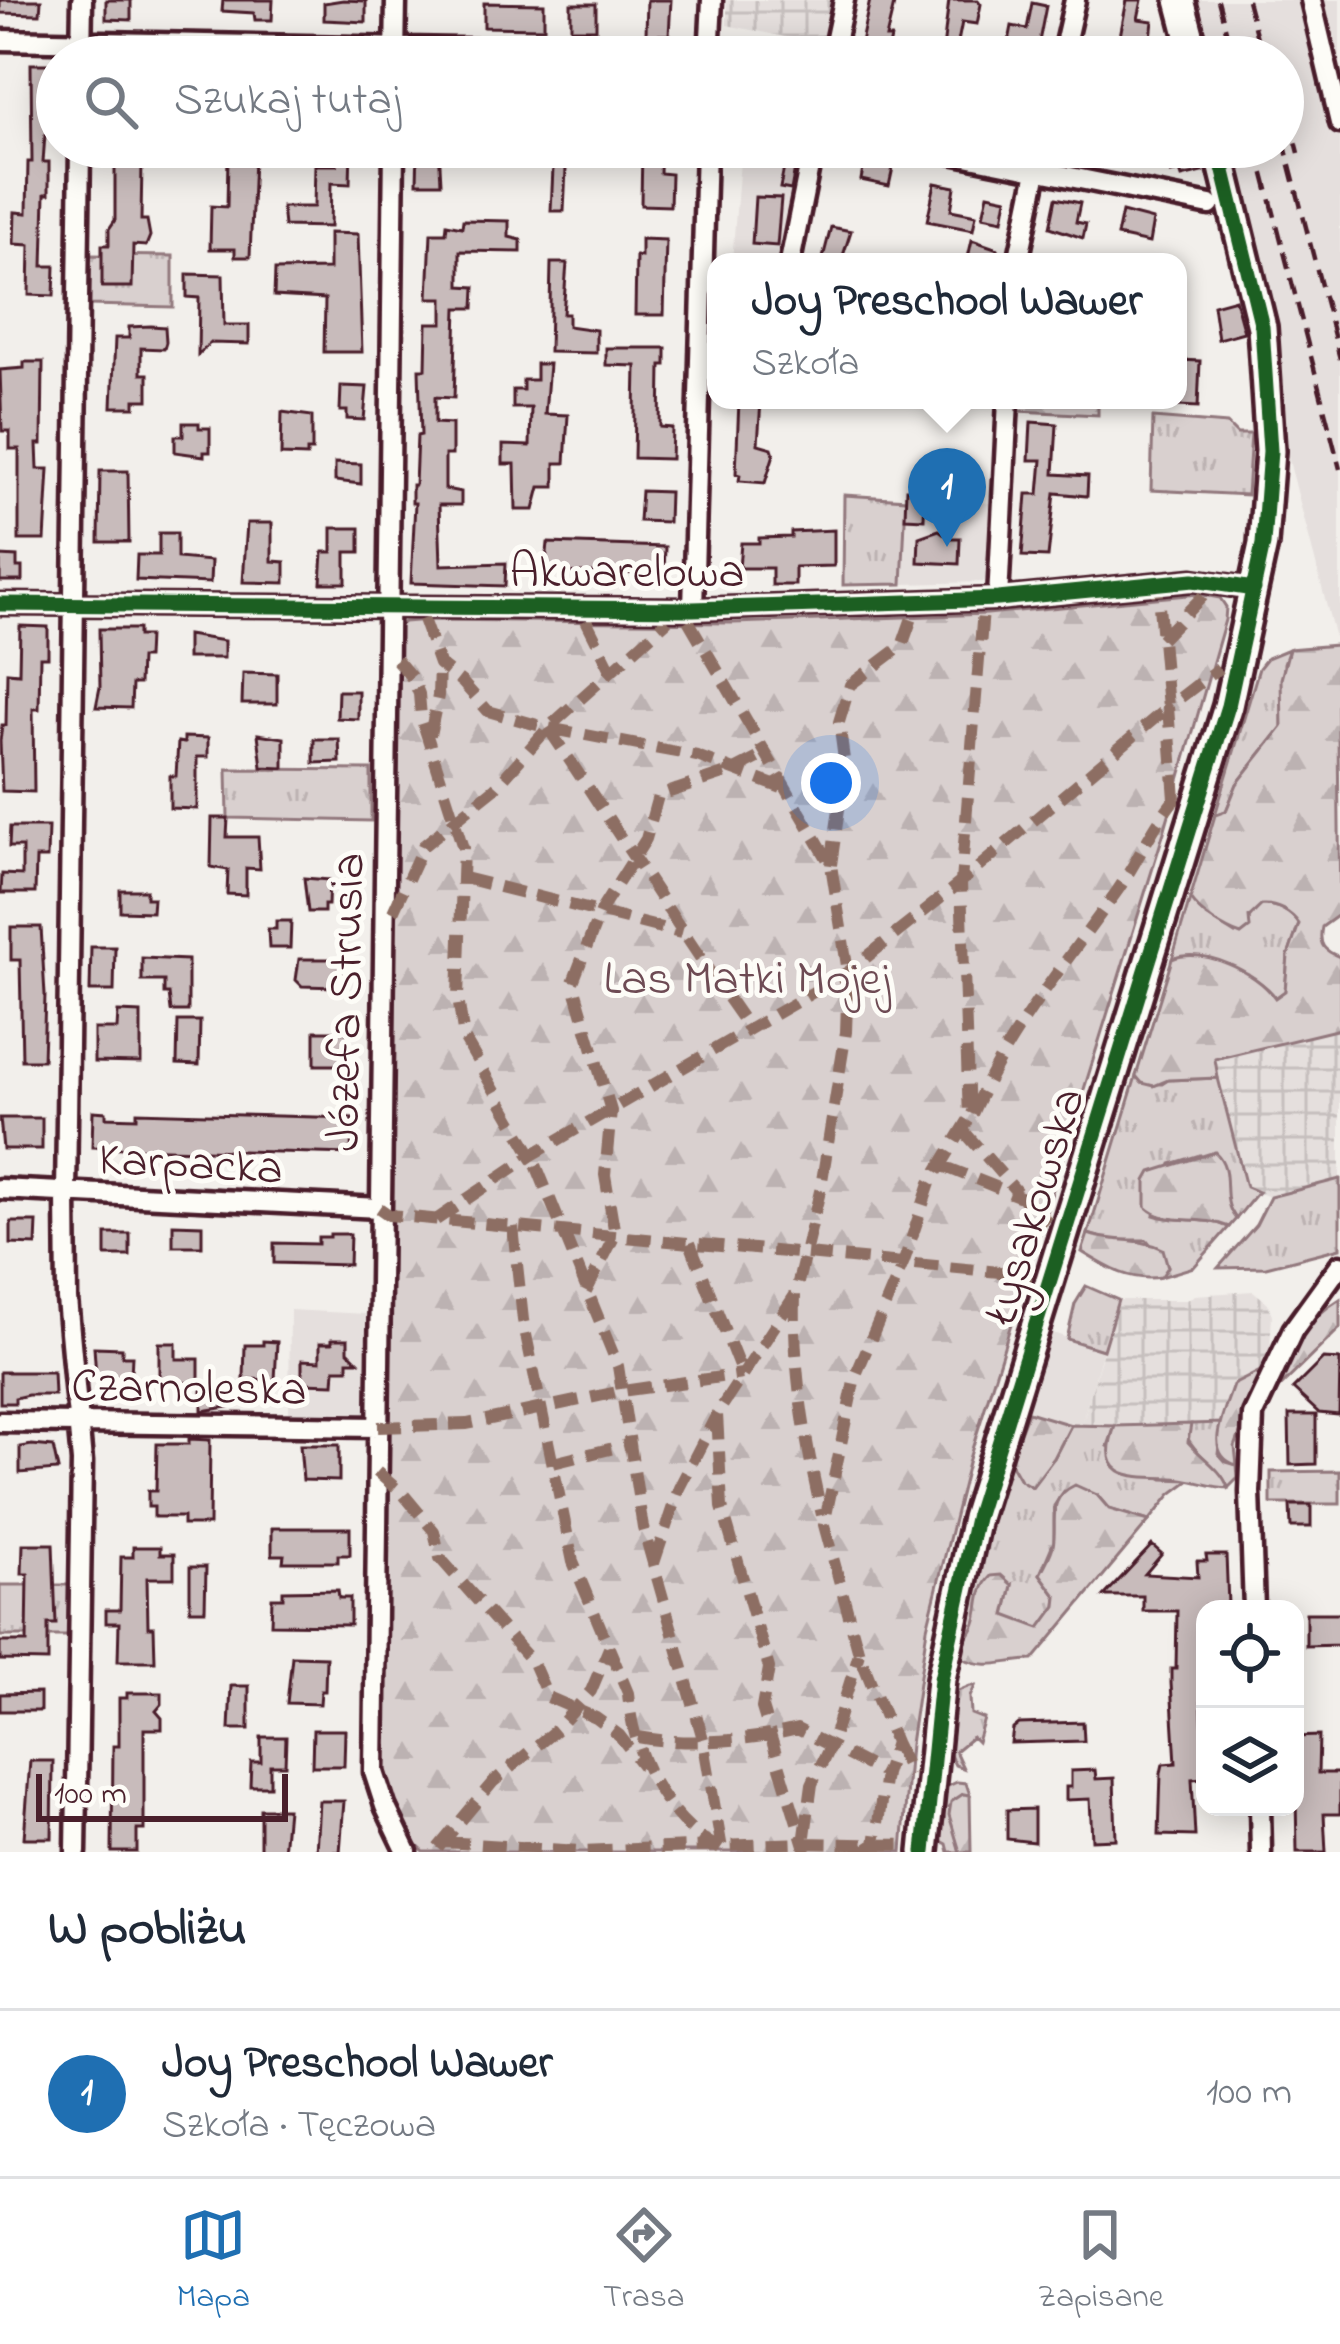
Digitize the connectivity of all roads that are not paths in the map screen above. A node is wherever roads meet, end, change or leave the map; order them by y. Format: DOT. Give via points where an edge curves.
graph roads {
  1 [pos="82,0"];
  2 [pos="396,0"];
  3 [pos="712,0"];
  4 [pos="844,0"];
  5 [pos="1075,0"];
  6 [pos="1180,0"];
  7 [pos="1311,0"];
  8 [pos="81,36"];
  9 [pos="395,36"];
  10 [pos="710,36"];
  11 [pos="836,36"];
  12 [pos="1067,36"];
  13 [pos="1189,36"];
  14 [pos="0,40"];
  15 [pos="36,44"];
  16 [pos="1340,122"];
  17 [pos="80,168"];
  18 [pos="394,168"];
  19 [pos="705,168"];
  20 [pos="809,168"];
  21 [pos="1022,168"];
  22 [pos="1038,168"];
  23 [pos="1224,168"];
  24 [pos="1037,171"];
  25 [pos="1210,205"];
  26 [pos="792,253"];
  27 [pos="1020,253"];
  28 [pos="1009,409"];
  29 [pos="1254,589"];
  30 [pos="998,599"];
  31 [pos="0,604"];
  32 [pos="73,604"];
  33 [pos="390,609"];
  34 [pos="693,609"];
  35 [pos="0,1189"];
  36 [pos="66,1195"];
  37 [pos="379,1208"];
  38 [pos="1340,1265"];
  39 [pos="0,1422"];
  40 [pos="81,1423"];
  41 [pos="378,1427"];
  42 [pos="1254,1600"];
  43 [pos="1260,1816"];
  44 [pos="76,1852"];
  45 [pos="407,1852"];
  46 [pos="924,1852"];
  47 [pos="1262,1852"];
  1 -- 8 [label="street"];
  2 -- 9 [label="street"];
  3 -- 10 [label="street"];
  4 -- 11 [label="street"];
  5 -- 12 [label="street"];
  6 -- 13 [label="street"];
  7 -- 16 [label="street"];
  14 -- 15 [label="street"];
  17 -- 32 [label="street"];
  18 -- 33 [label="street, Józefa Strusia"];
  19 -- 34 [label="street"];
  20 -- 26 [label="street"];
  21 -- 24 [label="street"];
  22 -- 24 [label="street"];
  23 -- 29 [label="street, Łysakowska" via="1256,292 1266,368 1269,485"];
  24 -- 25 [label="street"];
  24 -- 27 [label="street"];
  28 -- 30 [label="street"];
  29 -- 30 [label="street, Akwarelowa" via="1193,580"];
  29 -- 46 [label="street, Łysakowska" via="1228,706 976,1518 941,1679"];
  30 -- 34 [label="street, Akwarelowa"];
  31 -- 32 [label="street, Akwarelowa"];
  32 -- 33 [label="street, Akwarelowa"];
  32 -- 36 [label="street"];
  33 -- 34 [label="street, Akwarelowa"];
  33 -- 37 [label="street, Józefa Strusia"];
  35 -- 36 [label="street, Karpacka"];
  36 -- 37 [label="street, Karpacka"];
  36 -- 40 [label="street"];
  37 -- 41 [label="street, Józefa Strusia"];
  38 -- 42 [label="street" via="1293,1330 1252,1415"];
  39 -- 40 [label="street, Czarnoleska"];
  40 -- 41 [label="street, Czarnoleska"];
  40 -- 44 [label="street"];
  41 -- 45 [label="street, Józefa Strusia" via="374,1772"];
  43 -- 47 [label="street"];
}
